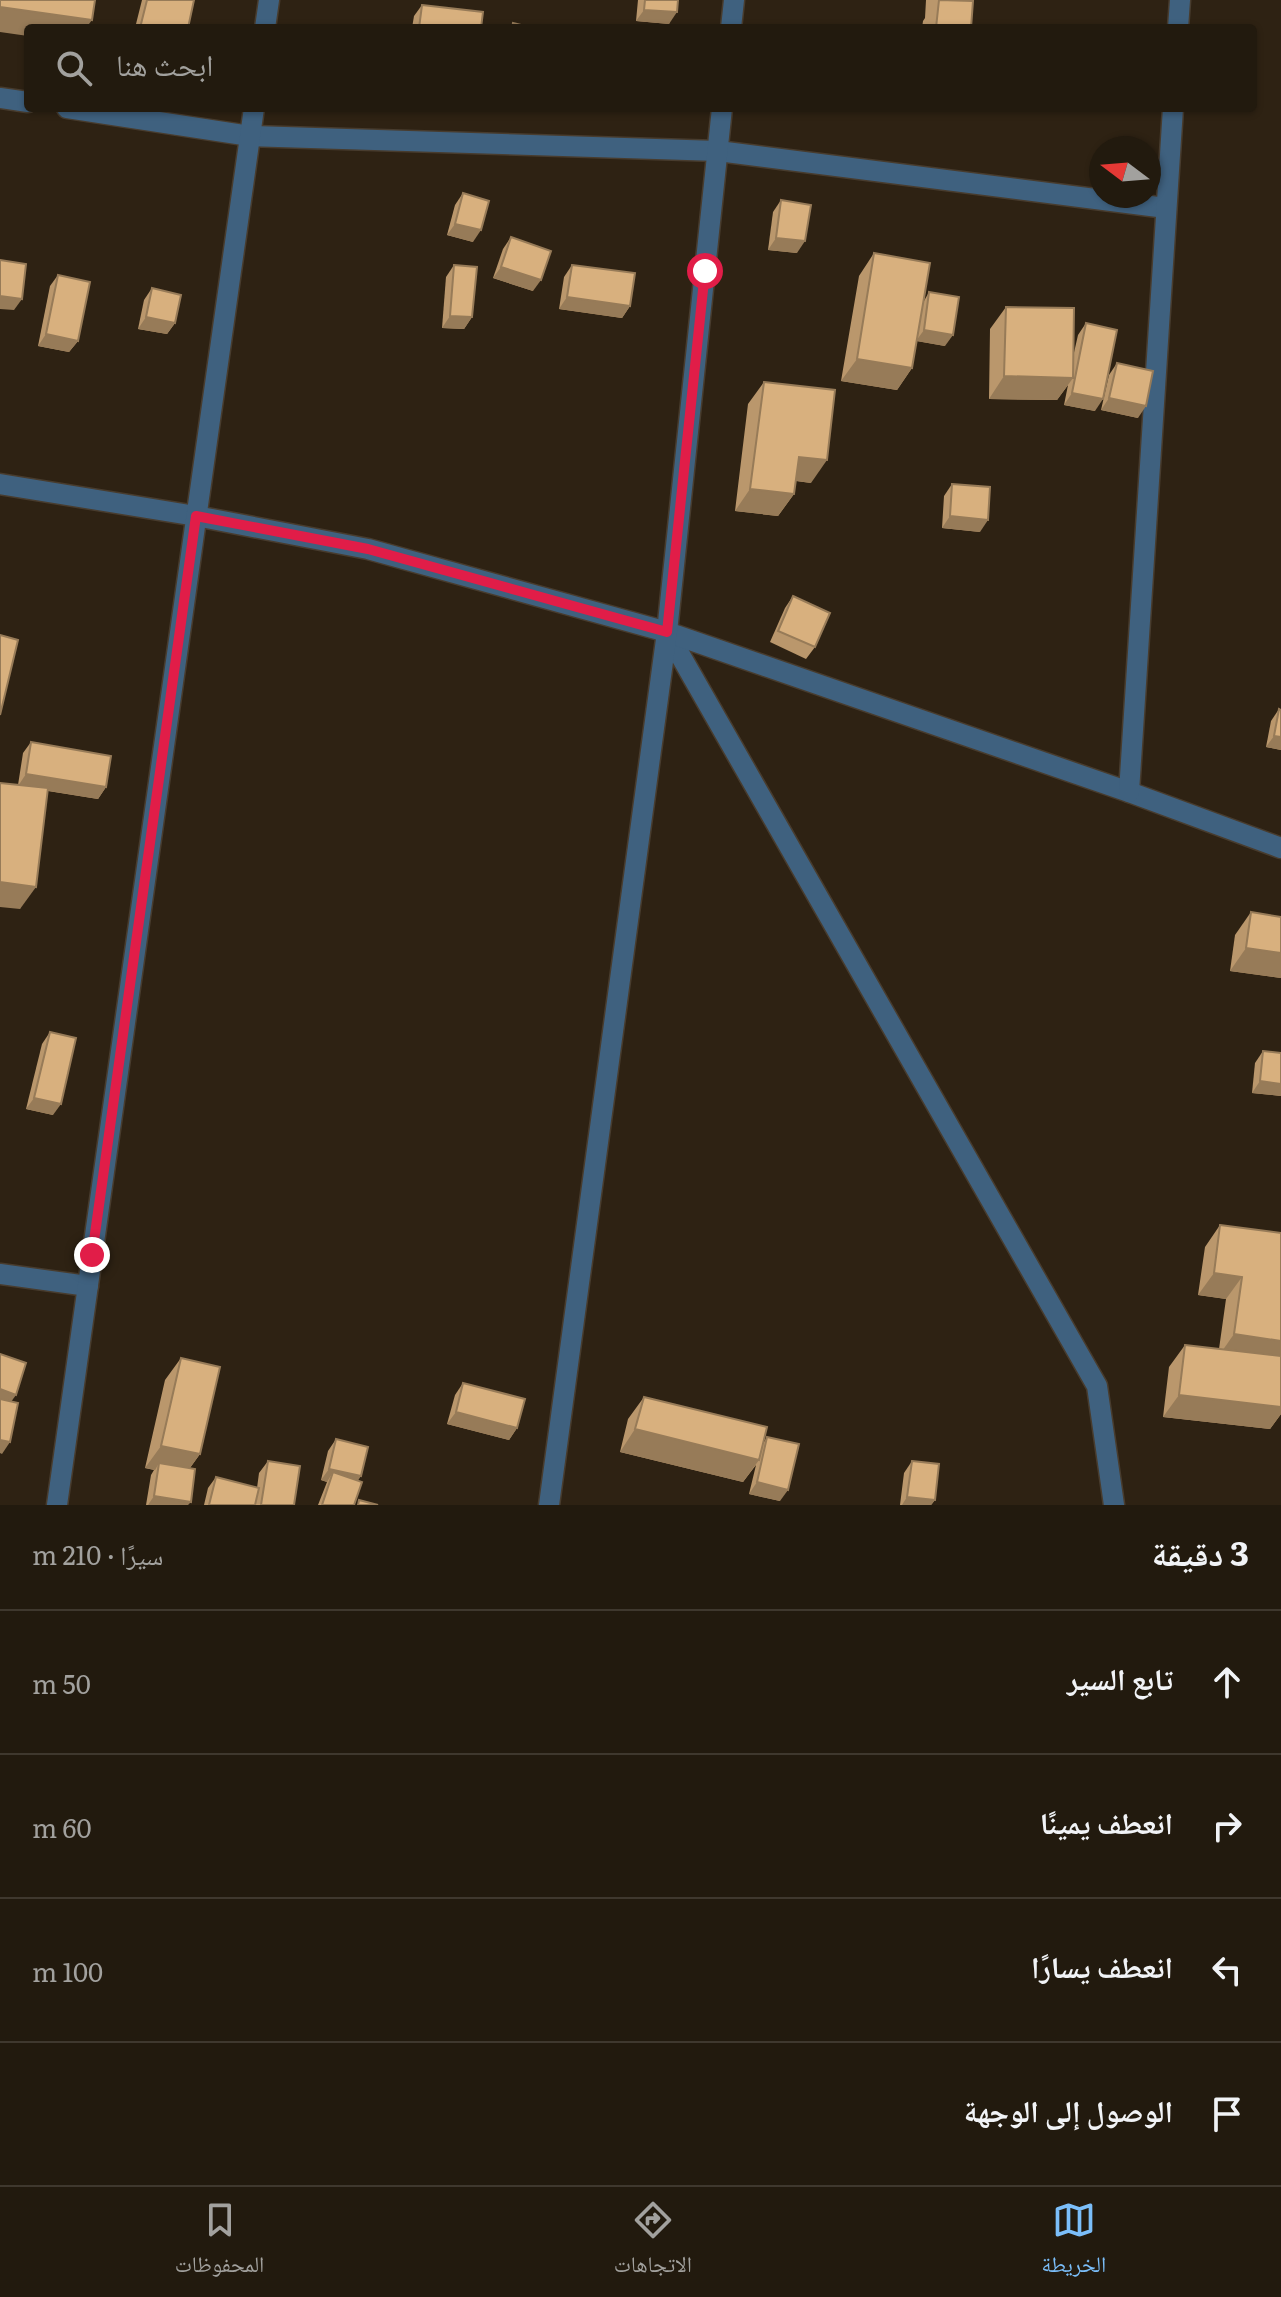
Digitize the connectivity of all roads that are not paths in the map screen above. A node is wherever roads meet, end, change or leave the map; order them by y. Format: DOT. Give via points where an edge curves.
graph roads {
  1 [pos="269,0"];
  2 [pos="734,0"];
  3 [pos="1180,0"];
  4 [pos="266,24"];
  5 [pos="731,24"];
  6 [pos="1178,24"];
  7 [pos="0,98"];
  8 [pos="24,101"];
  9 [pos="93,112"];
  10 [pos="253,112"];
  11 [pos="722,112"];
  12 [pos="1173,112"];
  13 [pos="250,136"];
  14 [pos="718,151"];
  15 [pos="1166,208"];
  16 [pos="0,484"];
  17 [pos="196,516"];
  18 [pos="667,632"];
  19 [pos="1129,792"];
  20 [pos="1281,848"];
  21 [pos="0,1274"];
  22 [pos="88,1286"];
  23 [pos="57,1505"];
  24 [pos="549,1505"];
  25 [pos="1114,1505"];
  1 -- 4 [label="street"];
  2 -- 5 [label="street"];
  3 -- 6 [label="street"];
  7 -- 8 [label="street"];
  9 -- 13 [label="street"];
  10 -- 13 [label="street"];
  11 -- 14 [label="street"];
  12 -- 15 [label="street"];
  13 -- 14 [label="street"];
  13 -- 17 [label="street"];
  14 -- 15 [label="street"];
  14 -- 18 [label="street"];
  15 -- 19 [label="street"];
  16 -- 17 [label="street"];
  17 -- 18 [label="street" via="368,549"];
  17 -- 22 [label="street"];
  18 -- 19 [label="street"];
  18 -- 24 [label="street"];
  18 -- 25 [label="street" via="1097,1386"];
  19 -- 20 [label="street"];
  21 -- 22 [label="street"];
  22 -- 23 [label="street"];
}
